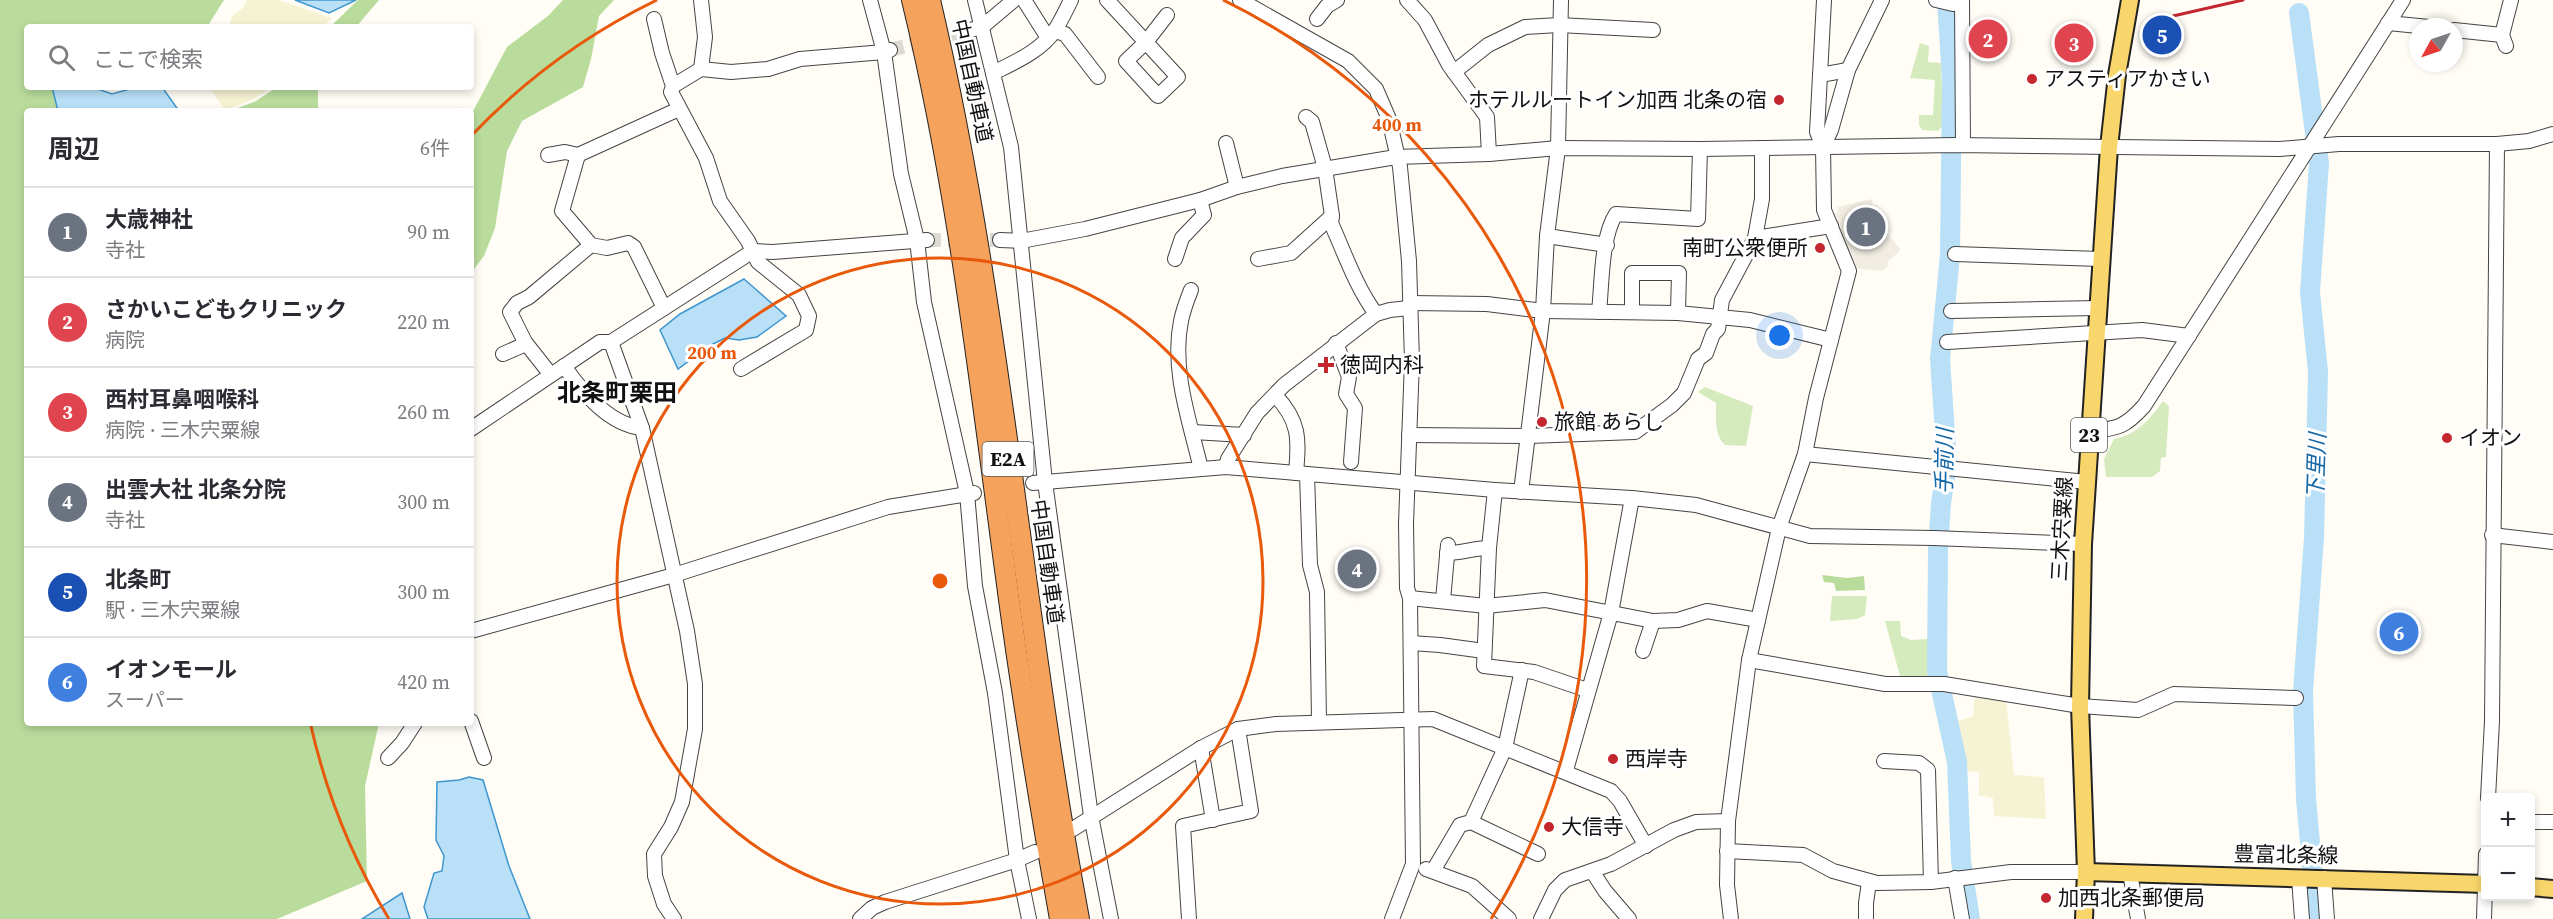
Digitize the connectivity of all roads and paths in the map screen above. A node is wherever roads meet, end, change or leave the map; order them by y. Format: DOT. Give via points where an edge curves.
graph roads {
  1 [pos="701,0"];
  2 [pos="870,0"];
  3 [pos="912,0"];
  4 [pos="930,0"];
  5 [pos="975,0"];
  6 [pos="1014,0"];
  7 [pos="1024,0"];
  8 [pos="1071,0"];
  9 [pos="1107,0"];
  10 [pos="1240,0"];
  11 [pos="1337,0"];
  12 [pos="1407,0"];
  13 [pos="1561,0"];
  14 [pos="1824,0"];
  15 [pos="1882,0"];
  16 [pos="2130,0"];
  17 [pos="2403,0"];
  18 [pos="2511,0"];
  19 [pos="1949,1"];
  20 [pos="1167,15"];
  21 [pos="654,19"];
  22 [pos="1317,19"];
  23 [pos="2388,22"];
  24 [pos="1559,25"];
  25 [pos="2409,25"];
  26 [pos="982,27"];
  27 [pos="1653,30"];
  28 [pos="966,31"];
  29 [pos="2463,32"];
  30 [pos="1051,34"];
  31 [pos="887,51"];
  32 [pos="701,69"];
  33 [pos="1848,70"];
  34 [pos="1454,72"];
  35 [pos="993,73"];
  36 [pos="1820,75"];
  37 [pos="1098,77"];
  38 [pos="674,86"];
  39 [pos="679,109"];
  40 [pos="1306,117"];
  41 [pos="2553,134"];
  42 [pos="1226,143"];
  43 [pos="2497,144"];
  44 [pos="1963,145"];
  45 [pos="1823,147"];
  46 [pos="2109,147"];
  47 [pos="2307,147"];
  48 [pos="1558,148"];
  49 [pos="1762,148"];
  50 [pos="1700,149"];
  51 [pos="1489,154"];
  52 [pos="548,155"];
  53 [pos="578,155"];
  54 [pos="1396,157"];
  55 [pos="1325,168"];
  56 [pos="1237,187"];
  57 [pos="1200,201"];
  58 [pos="562,211"];
  59 [pos="547,214"];
  60 [pos="1332,216"];
  61 [pos="1830,226"];
  62 [pos="1547,236"];
  63 [pos="1755,238"];
  64 [pos="922,240"];
  65 [pos="1000,240"];
  66 [pos="1021,241"];
  67 [pos="591,245"];
  68 [pos="1606,245"];
  69 [pos="753,251"];
  70 [pos="1955,254"];
  71 [pos="1175,259"];
  72 [pos="1258,259"];
  73 [pos="2100,259"];
  74 [pos="1191,290"];
  75 [pos="1409,306"];
  76 [pos="664,308"];
  77 [pos="2097,308"];
  78 [pos="1543,311"];
  79 [pos="1951,311"];
  80 [pos="1599,312"];
  81 [pos="1632,312"];
  82 [pos="1678,313"];
  83 [pos="1376,314"];
  84 [pos="1719,317"];
  85 [pos="2096,333"];
  86 [pos="2188,336"];
  87 [pos="1831,340"];
  88 [pos="611,342"];
  89 [pos="1947,342"];
  90 [pos="1336,343"];
  91 [pos="526,344"];
  92 [pos="503,354"];
  93 [pos="564,366"];
  94 [pos="741,369"];
  95 [pos="551,375"];
  96 [pos="1275,395"];
  97 [pos="474,427"];
  98 [pos="642,428"];
  99 [pos="1192,432"];
  100 [pos="2090,432"];
  101 [pos="1244,435"];
  102 [pos="1408,435"];
  103 [pos="1529,436"];
  104 [pos="1805,454"];
  105 [pos="1351,462"];
  106 [pos="1226,467"];
  107 [pos="1202,469"];
  108 [pos="1301,474"];
  109 [pos="1408,481"];
  110 [pos="2087,482"];
  111 [pos="1039,483"];
  112 [pos="1496,490"];
  113 [pos="1521,492"];
  114 [pos="971,493"];
  115 [pos="1632,498"];
  116 [pos="1779,528"];
  117 [pos="2492,535"];
  118 [pos="2553,542"];
  119 [pos="2083,544"];
  120 [pos="1489,549"];
  121 [pos="674,575"];
  122 [pos="1410,598"];
  123 [pos="1443,600"];
  124 [pos="1486,606"];
  125 [pos="1611,613"];
  126 [pos="1758,620"];
  127 [pos="1653,621"];
  128 [pos="474,630"];
  129 [pos="1411,644"];
  130 [pos="1484,651"];
  131 [pos="1642,651"];
  132 [pos="1749,660"];
  133 [pos="1522,670"];
  134 [pos="1587,690"];
  135 [pos="2296,698"];
  136 [pos="2080,706"];
  137 [pos="1411,720"];
  138 [pos="1319,721"];
  139 [pos="413,726"];
  140 [pos="473,726"];
  141 [pos="1238,729"];
  142 [pos="1201,748"];
  143 [pos="1505,748"];
  144 [pos="388,758"];
  145 [pos="484,758"];
  146 [pos="1884,761"];
  147 [pos="1566,770"];
  148 [pos="2488,793"];
  149 [pos="1091,816"];
  150 [pos="1213,820"];
  151 [pos="1728,821"];
  152 [pos="1471,822"];
  153 [pos="2535,822"];
  154 [pos="2553,822"];
  155 [pos="1073,829"];
  156 [pos="1646,846"];
  157 [pos="1727,851"];
  158 [pos="1035,852"];
  159 [pos="1539,854"];
  160 [pos="1017,861"];
  161 [pos="1413,864"];
  162 [pos="1592,871"];
  163 [pos="1433,872"];
  164 [pos="2086,872"];
  165 [pos="2130,873"];
  166 [pos="1961,878"];
  167 [pos="2302,878"];
  168 [pos="2324,878"];
  169 [pos="1869,882"];
  170 [pos="1930,882"];
  171 [pos="2481,884"];
  172 [pos="2535,887"];
  173 [pos="2553,889"];
  174 [pos="2485,901"];
  175 [pos="674,919"];
  176 [pos="860,919"];
  177 [pos="1029,919"];
  178 [pos="1060,919"];
  179 [pos="1079,919"];
  180 [pos="1111,919"];
  181 [pos="1189,919"];
  182 [pos="1392,919"];
  183 [pos="1509,919"];
  184 [pos="1541,919"];
  185 [pos="1629,919"];
  186 [pos="1731,919"];
  187 [pos="1866,919"];
  188 [pos="1962,919"];
  189 [pos="2084,919"];
  190 [pos="2138,919"];
  191 [pos="2302,919"];
  192 [pos="2327,919"];
  193 [pos="2484,919"];
  1 -- 32 [label="street" via="705,37"];
  2 -- 31 [label="street"];
  3 -- 178 [label="highway, 中国自動車道 / E2A" via="926,55 963,264 1023,693"];
  4 -- 179 [label="highway, 中国自動車道 / E2A" via="981,263 1041,698"];
  5 -- 26 [label="street"];
  6 -- 26 [label="street"];
  7 -- 30 [label="street"];
  8 -- 30 [label="street"];
  9 -- 20 [label="street" via="1146,42"];
  10 -- 54 [label="street" via="1348,61 1361,73 1376,89 1389,119"];
  11 -- 22 [label="street"];
  12 -- 34 [label="street" via="1425,20"];
  13 -- 24 [label="street"];
  14 -- 36 [label="street"];
  15 -- 33 [label="street"];
  16 -- 46 [label="main road, 三木宍粟線 / 23"];
  17 -- 23 [label="street"];
  18 -- 29 [label="street" via="2504,40"];
  19 -- 44 [label="street"];
  21 -- 38 [label="street"];
  23 -- 25 [label="street"];
  23 -- 47 [label="street"];
  24 -- 27 [label="street"];
  24 -- 34 [label="street" via="1525,27 1488,45"];
  24 -- 48 [label="street"];
  26 -- 28 [label="street"];
  26 -- 35 [label="street"];
  30 -- 35 [label="street" via="1027,56"];
  30 -- 37 [label="street" via="1065,34"];
  31 -- 32 [label="street" via="800,59 768,69"];
  31 -- 64 [label="street" via="901,174"];
  32 -- 38 [label="street"];
  33 -- 36 [label="street"];
  33 -- 45 [label="street"];
  34 -- 51 [label="street" via="1487,117"];
  35 -- 66 [label="street" via="1011,147"];
  36 -- 45 [label="street" via="1817,132"];
  38 -- 39 [label="street" via="671,92"];
  39 -- 53 [label="street"];
  39 -- 69 [label="street" via="706,158 720,201"];
  40 -- 55 [label="street" via="1312,122"];
  41 -- 43 [label="street"];
  42 -- 56 [label="street"];
  43 -- 47 [label="street"];
  43 -- 117 [label="street"];
  44 -- 45 [label="street"];
  44 -- 46 [label="street"];
  45 -- 49 [label="street"];
  45 -- 61 [label="street" via="1824,210"];
  46 -- 47 [label="street"];
  46 -- 73 [label="main road, 三木宍粟線 / 23"];
  47 -- 86 [label="street"];
  48 -- 50 [label="street"];
  48 -- 51 [label="street"];
  48 -- 62 [label="street"];
  49 -- 50 [label="street"];
  49 -- 63 [label="street" via="1762,199"];
  50 -- 68 [label="street" via="1698,219 1616,214"];
  51 -- 54 [label="street"];
  52 -- 53 [label="street"];
  53 -- 58 [label="street"];
  54 -- 55 [label="street"];
  54 -- 75 [label="street" via="1407,229"];
  55 -- 56 [label="street"];
  55 -- 60 [label="street"];
  56 -- 57 [label="street"];
  57 -- 66 [label="street"];
  57 -- 71 [label="street" via="1204,214 1182,238"];
  58 -- 59 [label="street"];
  58 -- 67 [label="street"];
  60 -- 72 [label="street" via="1291,253"];
  60 -- 83 [label="street" via="1331,223 1358,286"];
  61 -- 63 [label="street"];
  61 -- 87 [label="street" via="1849,271"];
  62 -- 68 [label="street"];
  62 -- 78 [label="street"];
  63 -- 84 [label="street" via="1722,300"];
  64 -- 69 [label="street"];
  64 -- 114 [label="street" via="924,302"];
  65 -- 66 [label="street"];
  66 -- 111 [label="street"];
  67 -- 76 [label="street" via="608,248 628,243 634,247"];
  67 -- 91 [label="street" via="512,308 510,312"];
  68 -- 80 [label="street"];
  69 -- 76 [label="street"];
  69 -- 94 [label="street" via="758,262 799,295 809,316 806,330"];
  70 -- 73 [label="street"];
  73 -- 77 [label="main road, 三木宍粟線 / 23"];
  74 -- 99 [label="street" via="1181,321 1178,357"];
  75 -- 78 [label="street" via="1487,304"];
  75 -- 83 [label="street"];
  75 -- 102 [label="street" via="1412,394"];
  76 -- 88 [label="street"];
  77 -- 79 [label="street"];
  77 -- 85 [label="main road, 三木宍粟線 / 23"];
  78 -- 80 [label="street"];
  78 -- 103 [label="street"];
  80 -- 81 [label="street"];
  81 -- 82 [label="street"];
  81 -- 82 [label="street" via="1632,273 1679,273"];
  82 -- 84 [label="street"];
  83 -- 90 [label="street"];
  84 -- 87 [label="street" via="1750,320"];
  84 -- 103 [label="street" via="1718,329 1706,353 1698,359 1684,393 1635,432"];
  85 -- 86 [label="street" via="2142,330"];
  85 -- 89 [label="street"];
  85 -- 100 [label="main road, 三木宍粟線 / 23"];
  86 -- 100 [label="street" via="2144,406 2128,423"];
  87 -- 104 [label="street"];
  88 -- 93 [label="street" via="600,342"];
  88 -- 98 [label="street"];
  90 -- 96 [label="street"];
  90 -- 105 [label="street" via="1349,377 1346,394 1355,408"];
  91 -- 92 [label="street"];
  91 -- 95 [label="street"];
  93 -- 95 [label="street"];
  93 -- 98 [label="street" via="608,414 630,427"];
  95 -- 97 [label="street"];
  96 -- 101 [label="street" via="1257,413"];
  96 -- 108 [label="street" via="1291,416 1298,435"];
  98 -- 121 [label="street"];
  99 -- 101 [label="street"];
  99 -- 107 [label="street"];
  100 -- 110 [label="main road, 三木宍粟線 / 23"];
  101 -- 106 [label="street"];
  102 -- 103 [label="street"];
  102 -- 109 [label="street"];
  103 -- 113 [label="street"];
  104 -- 110 [label="street"];
  104 -- 116 [label="street"];
  106 -- 107 [label="street"];
  106 -- 108 [label="street"];
  107 -- 111 [label="street"];
  108 -- 109 [label="street"];
  108 -- 138 [label="street" via="1310,565 1317,592"];
  109 -- 112 [label="street"];
  109 -- 122 [label="street"];
  110 -- 119 [label="main road, 三木宍粟線 / 23"];
  111 -- 149 [label="street"];
  112 -- 113 [label="street"];
  112 -- 120 [label="street"];
  113 -- 115 [label="street"];
  114 -- 121 [label="street" via="881,509"];
  114 -- 160 [label="street" via="975,586 995,693"];
  115 -- 116 [label="street" via="1696,505"];
  115 -- 125 [label="street"];
  116 -- 119 [label="street" via="1810,536"];
  116 -- 126 [label="street"];
  117 -- 118 [label="street"];
  117 -- 148 [label="street"];
  119 -- 136 [label="main road, 三木宍粟線 / 23"];
  120 -- 123 [label="street" via="1470,548 1461,553 1447,549"];
  120 -- 124 [label="street"];
  121 -- 128 [label="street"];
  121 -- 175 [label="street" via="695,684 695,729 682,802 654,854 655,876 664,904"];
  122 -- 123 [label="street"];
  122 -- 129 [label="street"];
  123 -- 124 [label="street"];
  124 -- 125 [label="street" via="1545,600"];
  124 -- 130 [label="street"];
  125 -- 127 [label="street"];
  125 -- 134 [label="street"];
  126 -- 127 [label="street" via="1707,611 1678,620"];
  126 -- 132 [label="street"];
  127 -- 131 [label="street"];
  129 -- 130 [label="street"];
  129 -- 137 [label="street"];
  130 -- 133 [label="street" via="1484,666"];
  132 -- 136 [label="street" via="1885,684 1940,683"];
  132 -- 151 [label="street"];
  133 -- 134 [label="street"];
  133 -- 143 [label="street"];
  134 -- 147 [label="street"];
  135 -- 136 [label="street" via="2175,694 2138,710"];
  136 -- 164 [label="main road, 三木宍粟線 / 23"];
  137 -- 138 [label="street"];
  137 -- 143 [label="street" via="1433,719"];
  137 -- 161 [label="street"];
  138 -- 141 [label="street"];
  139 -- 144 [label="street"];
  140 -- 145 [label="street"];
  141 -- 142 [label="street"];
  141 -- 150 [label="street" via="1251,811"];
  142 -- 149 [label="street"];
  142 -- 150 [label="street"];
  143 -- 147 [label="street"];
  143 -- 152 [label="street"];
  146 -- 170 [label="street" via="1919,763 1928,771"];
  147 -- 156 [label="street" via="1611,791"];
  149 -- 155 [label="street"];
  149 -- 180 [label="street"];
  150 -- 181 [label="street" via="1183,826"];
  151 -- 156 [label="street" via="1696,822"];
  151 -- 157 [label="street"];
  152 -- 159 [label="street"];
  152 -- 163 [label="street" via="1460,825"];
  153 -- 154 [label="street"];
  156 -- 162 [label="street"];
  157 -- 169 [label="street" via="1803,855"];
  157 -- 186 [label="street"];
  158 -- 160 [label="street"];
  160 -- 176 [label="street" via="885,902"];
  160 -- 177 [label="street"];
  161 -- 163 [label="street"];
  161 -- 182 [label="street"];
  162 -- 184 [label="street" via="1565,880 1555,890"];
  162 -- 185 [label="street"];
  163 -- 183 [label="street" via="1472,886"];
  164 -- 165 [label="main road, 豊富北条線"];
  164 -- 166 [label="street" via="2011,872"];
  164 -- 189 [label="main road, 三木宍粟線 / 23"];
  165 -- 167 [label="main road, 豊富北条線"];
  165 -- 190 [label="street"];
  166 -- 170 [label="street"];
  166 -- 188 [label="street"];
  167 -- 168 [label="main road, 豊富北条線"];
  167 -- 191 [label="street"];
  168 -- 171 [label="main road, 豊富北条線"];
  168 -- 192 [label="street"];
  169 -- 170 [label="street"];
  169 -- 187 [label="street"];
  172 -- 173 [label="main road"];
  174 -- 193 [label="street"];
}
